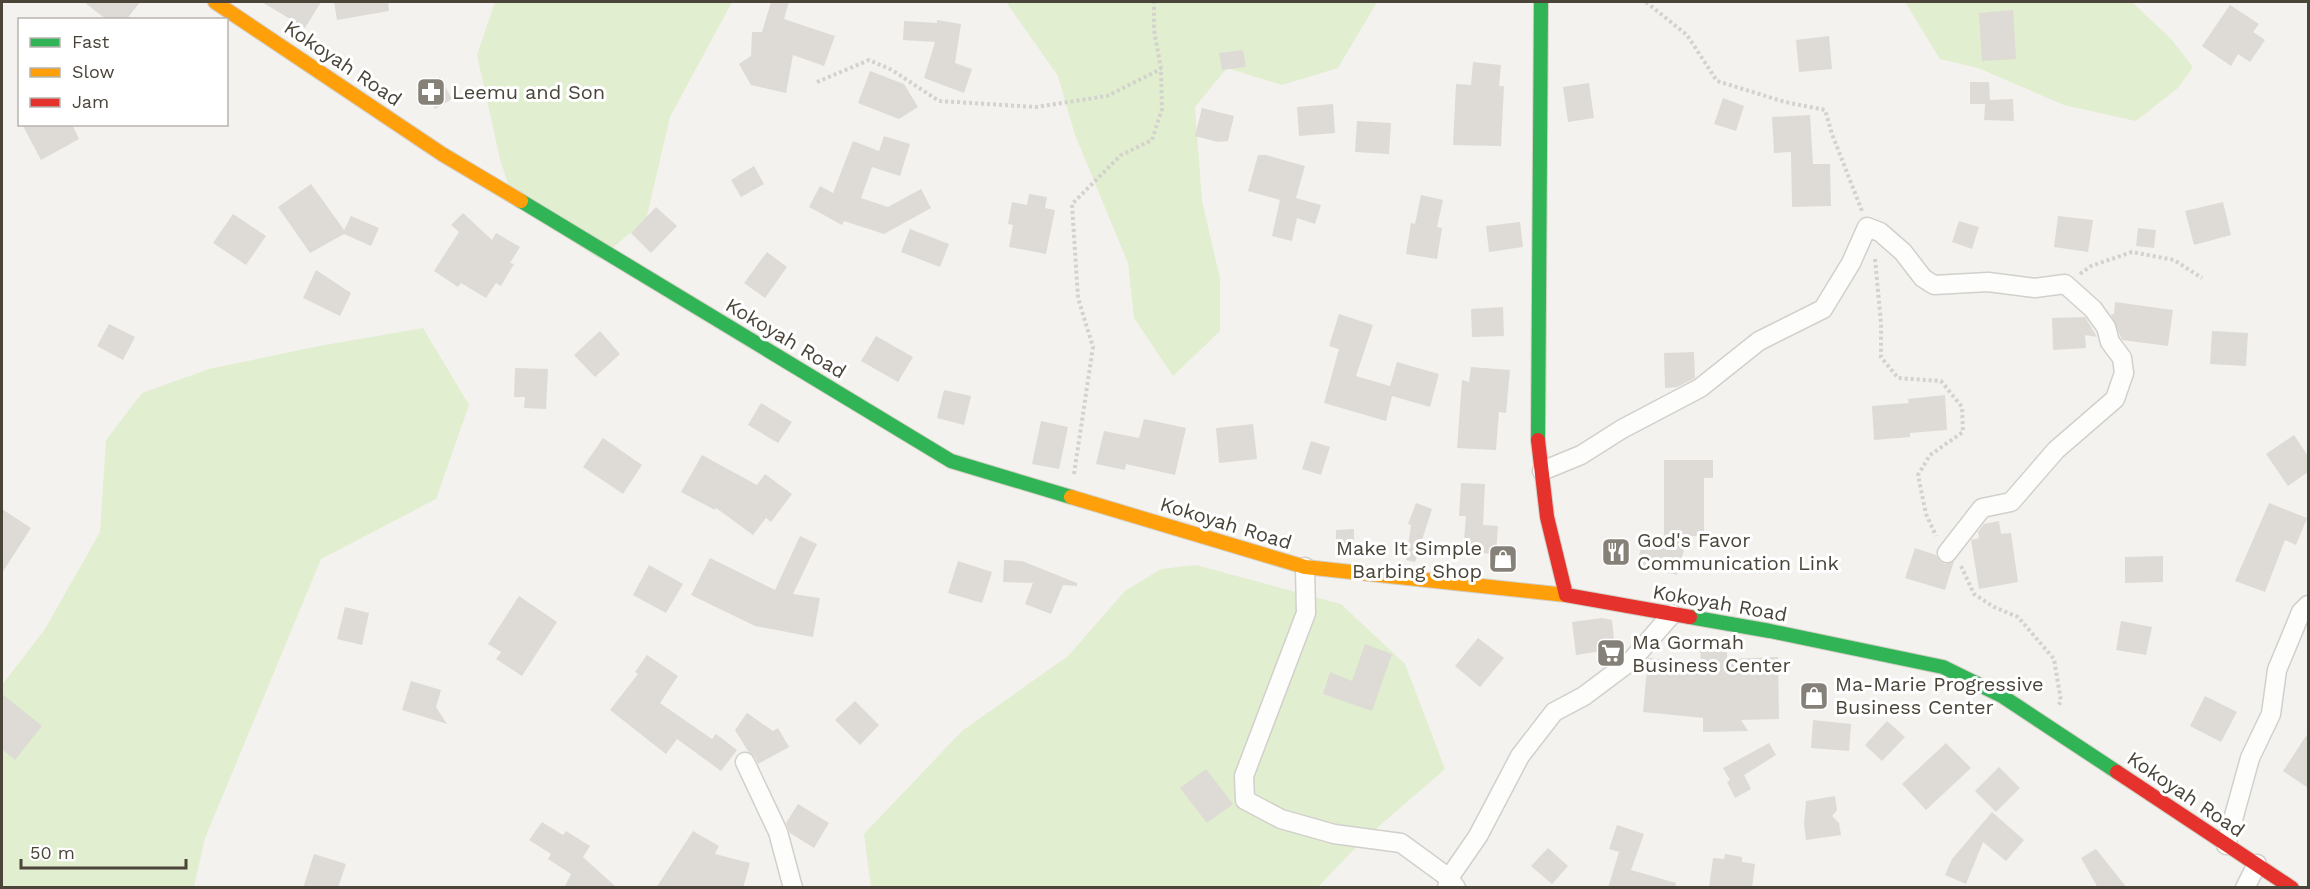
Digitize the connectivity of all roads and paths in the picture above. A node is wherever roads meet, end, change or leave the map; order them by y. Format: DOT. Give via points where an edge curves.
graph roads {
  1 [pos="215,2"];
  2 [pos="1154,2"];
  3 [pos="1541,2"];
  4 [pos="1647,2"];
  5 [pos="1161,69"];
  6 [pos="817,82"];
  7 [pos="1867,227"];
  8 [pos="2202,278"];
  9 [pos="2065,284"];
  10 [pos="1542,471"];
  11 [pos="1074,475"];
  12 [pos="1947,553"];
  13 [pos="1305,567"];
  14 [pos="1566,595"];
  15 [pos="2308,605"];
  16 [pos="1672,614"];
  17 [pos="2047,725"];
  18 [pos="745,762"];
  19 [pos="2226,845"];
  20 [pos="2257,864"];
  21 [pos="1451,884"];
  22 [pos="794,888"];
  23 [pos="2245,888"];
  24 [pos="2292,888"];
  1 -- 13 [label="street, Kokoyah Road" via="442,154 951,461"];
  2 -- 5 [label="path"];
  3 -- 10 [label="street" via="1538,438"];
  4 -- 7 [label="path" via="1687,34 1717,81 1825,110"];
  5 -- 6 [label="path" via="1107,96 1036,107 939,100 869,60"];
  5 -- 11 [label="path" via="1162,109 1152,140 1121,155 1072,204 1078,298 1093,347"];
  7 -- 9 [label="street" via="1880,232 1934,285 1988,282 2035,288"];
  7 -- 10 [label="street" via="1823,309 1759,341 1700,388 1581,455"];
  7 -- 12 [label="path" via="1876,260 1881,357 1898,378 1941,381 1962,407 1963,432 1930,455 1918,475 1926,514"];
  8 -- 9 [label="path" via="2174,260 2132,252 2091,266"];
  9 -- 12 [label="street" via="2093,309 2122,358 2124,373 2115,399 2056,450 2011,502 1982,508"];
  10 -- 14 [label="street"];
  12 -- 17 [label="path" via="1958,558 1974,594 2018,617 2054,660 2061,701"];
  13 -- 14 [label="street, Kokoyah Road"];
  13 -- 21 [label="street" via="1306,613 1244,776 1245,800 1281,819 1334,834 1401,843"];
  14 -- 16 [label="street, Kokoyah Road"];
  15 -- 19 [label="street" via="2301,612 2277,670 2271,714 2250,758"];
  16 -- 17 [label="street, Kokoyah Road" via="1943,667 2002,696"];
  16 -- 21 [label="street" via="1632,660 1584,696 1554,712 1520,756"];
  17 -- 19 [label="street, Kokoyah Road"];
  18 -- 22 [label="street" via="778,832"];
  19 -- 20 [label="street, Kokoyah Road"];
  20 -- 23 [label="street"];
  20 -- 24 [label="street, Kokoyah Road"];
}
